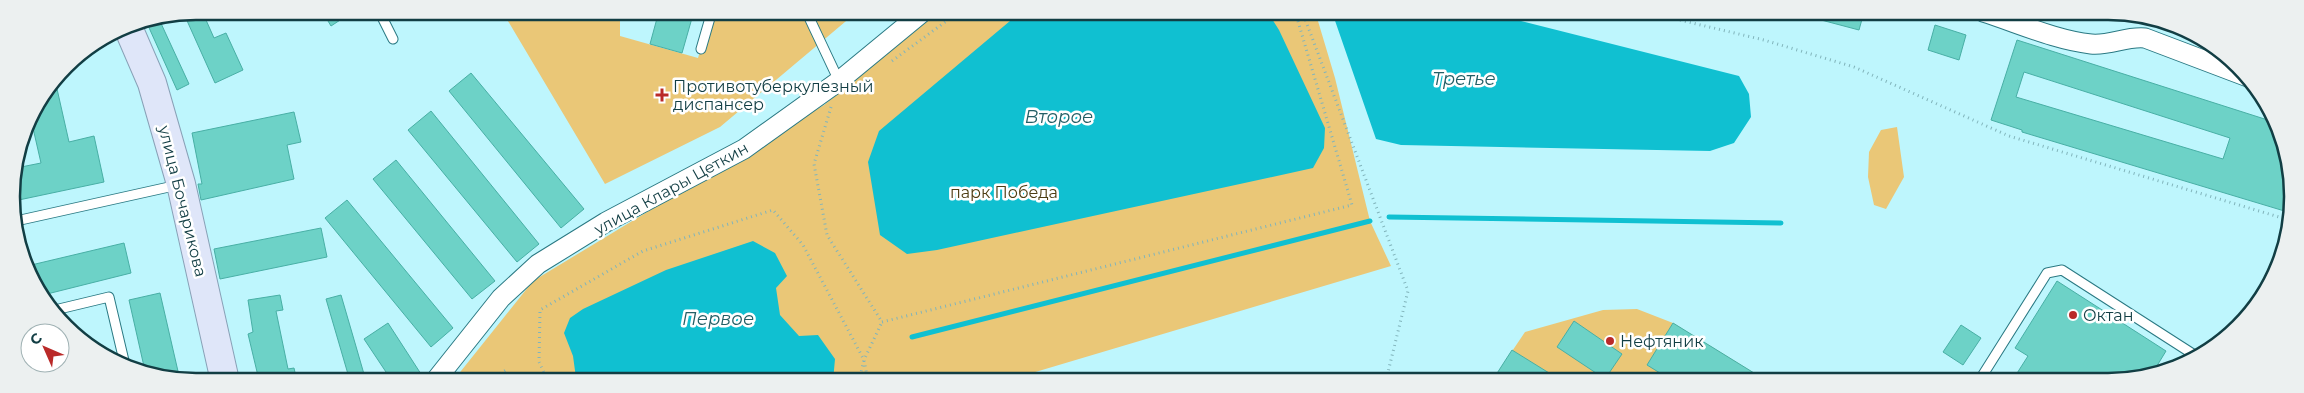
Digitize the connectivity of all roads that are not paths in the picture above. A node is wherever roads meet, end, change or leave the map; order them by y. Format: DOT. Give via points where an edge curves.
graph roads {
  1 [pos="384,20"];
  2 [pos="709,20"];
  3 [pos="810,20"];
  4 [pos="913,20"];
  5 [pos="2008,20"];
  6 [pos="130,33"];
  7 [pos="393,39"];
  8 [pos="701,49"];
  9 [pos="2230,70"];
  10 [pos="839,81"];
  11 [pos="181,184"];
  12 [pos="22,220"];
  13 [pos="60,309"];
  14 [pos="2190,352"];
  15 [pos="123,357"];
  16 [pos="223,373"];
  17 [pos="441,373"];
  18 [pos="1985,373"];
  1 -- 7 [label="lane"];
  2 -- 8 [label="lane"];
  3 -- 10 [label="lane"];
  4 -- 10 [label="street, улица Клары Цеткин"];
  5 -- 9 [label="street" via="2090,44 2133,36 2145,38"];
  6 -- 11 [label="main road, улица Бочарикова" via="152,84"];
  10 -- 17 [label="street, улица Клары Цеткин" via="744,149 606,222 538,264 501,298"];
  11 -- 12 [label="lane"];
  11 -- 16 [label="main road, улица Бочарикова"];
  13 -- 15 [label="lane" via="109,297"];
  14 -- 18 [label="lane" via="2062,270 2047,273"];
}
